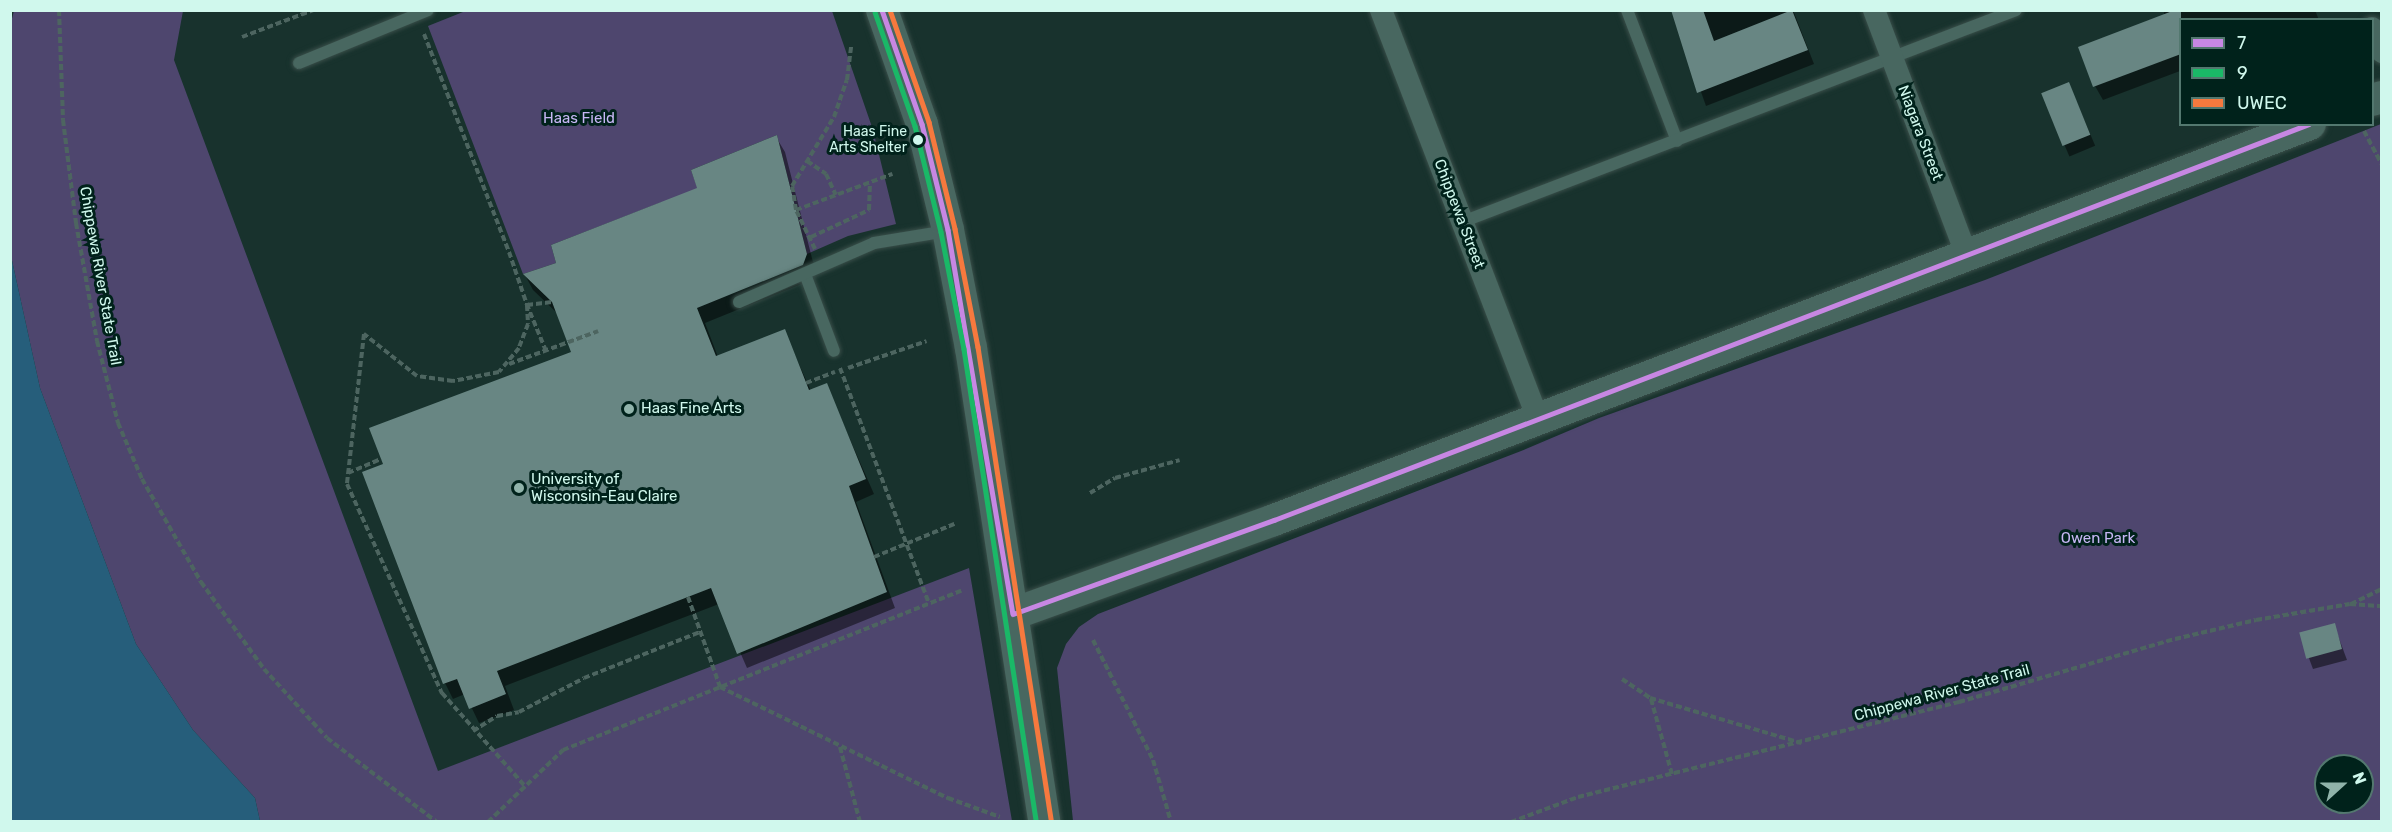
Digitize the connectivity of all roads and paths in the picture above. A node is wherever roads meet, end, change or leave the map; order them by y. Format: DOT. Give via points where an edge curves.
graph roads {
  1 [pos="59,10"];
  2 [pos="314,10"];
  3 [pos="882,10"];
  4 [pos="1381,10"];
  5 [pos="1627,10"];
  6 [pos="1874,10"];
  7 [pos="2016,10"];
  8 [pos="422,13"];
  9 [pos="2374,31"];
  10 [pos="242,37"];
  11 [pos="850,46"];
  12 [pos="2382,52"];
  13 [pos="1892,58"];
  14 [pos="299,63"];
  15 [pos="2305,126"];
  16 [pos="2364,131"];
  17 [pos="1677,141"];
  18 [pos="807,161"];
  19 [pos="2382,165"];
  20 [pos="892,174"];
  21 [pos="870,182"];
  22 [pos="836,195"];
  23 [pos="796,210"];
  24 [pos="1462,222"];
  25 [pos="948,230"];
  26 [pos="811,237"];
  27 [pos="1967,256"];
  28 [pos="821,266"];
  29 [pos="805,274"];
  30 [pos="552,302"];
  31 [pos="739,302"];
  32 [pos="527,305"];
  33 [pos="598,332"];
  34 [pos="927,341"];
  35 [pos="546,351"];
  36 [pos="834,351"];
  37 [pos="508,364"];
  38 [pos="841,370"];
  39 [pos="806,383"];
  40 [pos="1537,417"];
  41 [pos="381,459"];
  42 [pos="1180,460"];
  43 [pos="348,473"];
  44 [pos="1090,494"];
  45 [pos="954,524"];
  46 [pos="906,544"];
  47 [pos="874,557"];
  48 [pos="2382,589"];
  49 [pos="961,591"];
  50 [pos="688,597"];
  51 [pos="929,604"];
  52 [pos="2350,604"];
  53 [pos="2382,606"];
  54 [pos="1013,614"];
  55 [pos="700,632"];
  56 [pos="1093,640"];
  57 [pos="1623,679"];
  58 [pos="720,687"];
  59 [pos="1650,698"];
  60 [pos="473,731"];
  61 [pos="1802,743"];
  62 [pos="839,747"];
  63 [pos="1672,774"];
  64 [pos="525,786"];
  65 [pos="1000,817"];
  66 [pos="437,822"];
  67 [pos="488,822"];
  68 [pos="860,822"];
  69 [pos="1044,822"];
  70 [pos="1171,822"];
  71 [pos="1511,822"];
  1 -- 66 [label="path, Chippewa River State Trail" via="63,120 76,223 97,340 118,423 142,479 201,582 264,669 327,738"];
  2 -- 10 [label="path"];
  3 -- 25 [label="street" via="922,124"];
  4 -- 24 [label="street, Chippewa Street"];
  5 -- 17 [label="lane"];
  6 -- 13 [label="street, Niagara Street"];
  7 -- 13 [label="lane"];
  8 -- 14 [label="lane"];
  8 -- 32 [label="path"];
  9 -- 12 [label="street"];
  11 -- 18 [label="path" via="840,100"];
  13 -- 17 [label="lane"];
  13 -- 27 [label="street, Niagara Street"];
  15 -- 27 [label="street"];
  16 -- 19 [label="path"];
  17 -- 24 [label="lane"];
  18 -- 22 [label="path" via="826,174"];
  18 -- 23 [label="path" via="792,186"];
  20 -- 21 [label="path"];
  21 -- 22 [label="path"];
  21 -- 26 [label="path" via="869,210"];
  22 -- 23 [label="path"];
  23 -- 26 [label="path"];
  24 -- 40 [label="street, Chippewa Street"];
  25 -- 28 [label="lane" via="874,243"];
  25 -- 54 [label="street"];
  26 -- 28 [label="path"];
  27 -- 40 [label="street"];
  28 -- 29 [label="lane"];
  29 -- 31 [label="lane"];
  29 -- 36 [label="lane"];
  30 -- 32 [label="path"];
  32 -- 35 [label="path"];
  32 -- 37 [label="path" via="528,324"];
  33 -- 35 [label="path"];
  34 -- 38 [label="path"];
  35 -- 37 [label="path"];
  36 -- 38 [label="path"];
  37 -- 43 [label="path" via="499,372 453,381 417,376 364,334"];
  38 -- 39 [label="path"];
  38 -- 46 [label="path"];
  40 -- 54 [label="street" via="1077,594"];
  41 -- 43 [label="path"];
  42 -- 44 [label="path" via="1115,478"];
  43 -- 60 [label="path" via="347,484 431,675"];
  45 -- 46 [label="path"];
  46 -- 47 [label="path"];
  46 -- 51 [label="path"];
  48 -- 52 [label="path"];
  49 -- 51 [label="path"];
  50 -- 55 [label="path"];
  51 -- 58 [label="path"];
  52 -- 53 [label="path, Chippewa River State Trail"];
  52 -- 61 [label="path, Chippewa River State Trail" via="2175,639"];
  54 -- 69 [label="street"];
  55 -- 58 [label="path"];
  55 -- 60 [label="path" via="584,678 519,712 496,716"];
  56 -- 70 [label="path" via="1153,760"];
  57 -- 59 [label="path"];
  58 -- 62 [label="path"];
  58 -- 64 [label="path" via="563,750"];
  59 -- 61 [label="path"];
  59 -- 63 [label="path"];
  60 -- 64 [label="path"];
  61 -- 63 [label="path, Chippewa River State Trail"];
  62 -- 65 [label="path" via="948,798"];
  62 -- 68 [label="path"];
  63 -- 71 [label="path, Chippewa River State Trail" via="1578,797"];
  64 -- 67 [label="path"];
}
